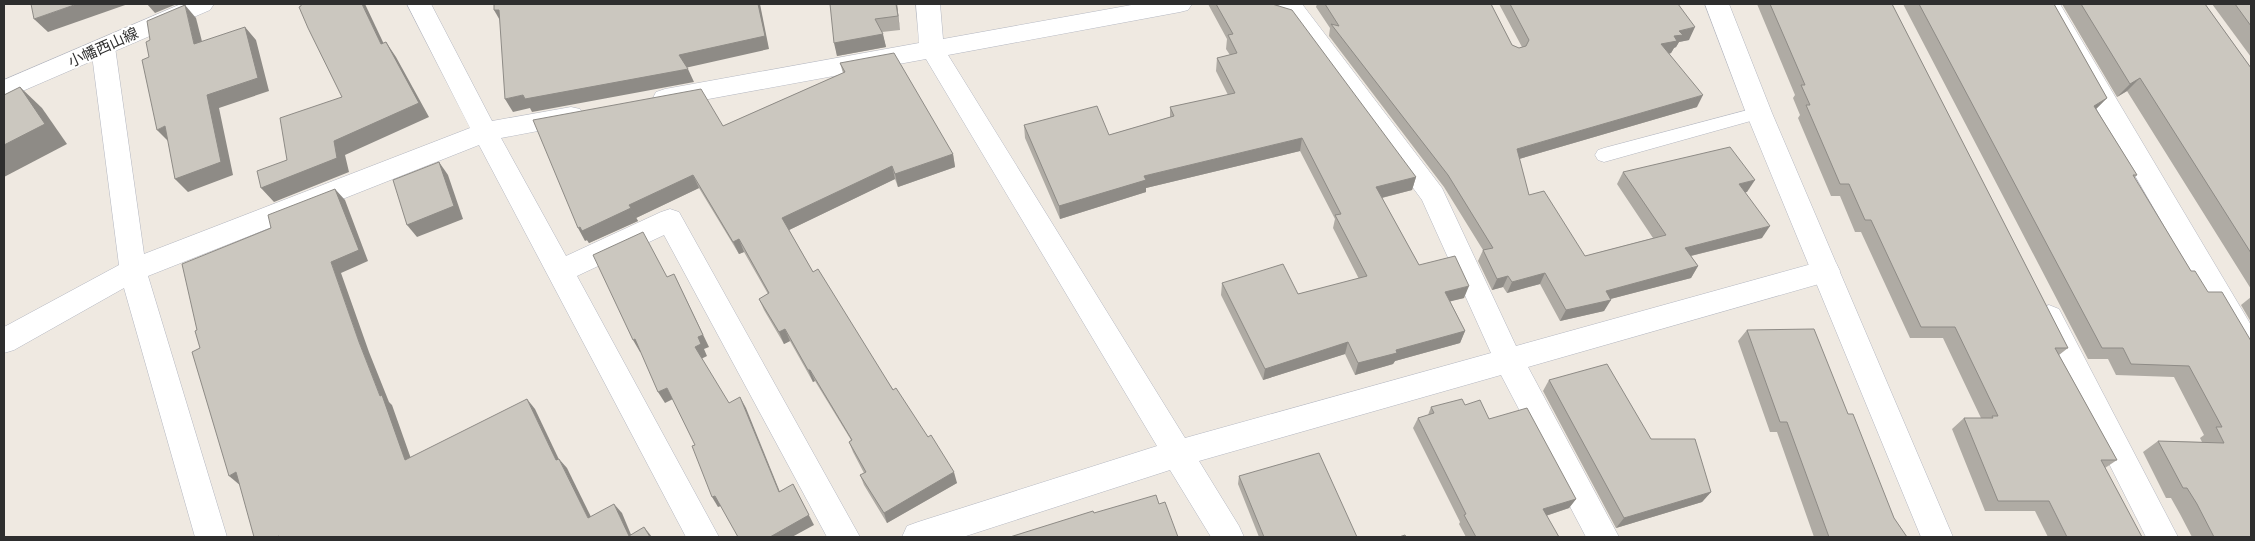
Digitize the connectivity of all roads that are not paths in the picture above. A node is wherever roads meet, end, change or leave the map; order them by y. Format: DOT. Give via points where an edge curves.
graph roads {
  1 [pos="202,4"];
  2 [pos="419,4"];
  3 [pos="928,4"];
  4 [pos="1180,4"];
  5 [pos="1290,4"];
  6 [pos="1717,4"];
  7 [pos="2048,4"];
  8 [pos="103,47"];
  9 [pos="932,49"];
  10 [pos="4,90"];
  11 [pos="640,103"];
  12 [pos="592,112"];
  13 [pos="1759,113"];
  14 [pos="485,132"];
  15 [pos="1604,155"];
  16 [pos="133,270"];
  17 [pos="1826,271"];
  18 [pos="560,272"];
  19 [pos="2039,297"];
  20 [pos="4,341"];
  21 [pos="2251,350"];
  22 [pos="1509,361"];
  23 [pos="1176,454"];
  24 [pos="212,537"];
  25 [pos="703,537"];
  26 [pos="844,537"];
  27 [pos="918,537"];
  28 [pos="1228,537"];
  29 [pos="1602,537"];
  30 [pos="1937,537"];
  31 [pos="2162,537"];
  1 -- 8 [label="street, 小幡西山線"];
  2 -- 14 [label="street"];
  3 -- 9 [label="street"];
  4 -- 9 [label="street"];
  5 -- 22 [label="street" via="1433,195"];
  6 -- 13 [label="street"];
  7 -- 21 [label="street"];
  8 -- 10 [label="street, 小幡西山線"];
  8 -- 16 [label="street"];
  9 -- 11 [label="street"];
  9 -- 23 [label="street"];
  12 -- 14 [label="street"];
  13 -- 15 [label="lane"];
  13 -- 17 [label="street"];
  14 -- 16 [label="street"];
  14 -- 18 [label="street"];
  16 -- 20 [label="street"];
  16 -- 24 [label="street"];
  17 -- 22 [label="street"];
  17 -- 30 [label="street"];
  18 -- 25 [label="street"];
  18 -- 26 [label="street" via="670,220"];
  19 -- 31 [label="street"];
  22 -- 23 [label="street"];
  22 -- 29 [label="street"];
  23 -- 27 [label="street"];
  23 -- 28 [label="street"];
}
